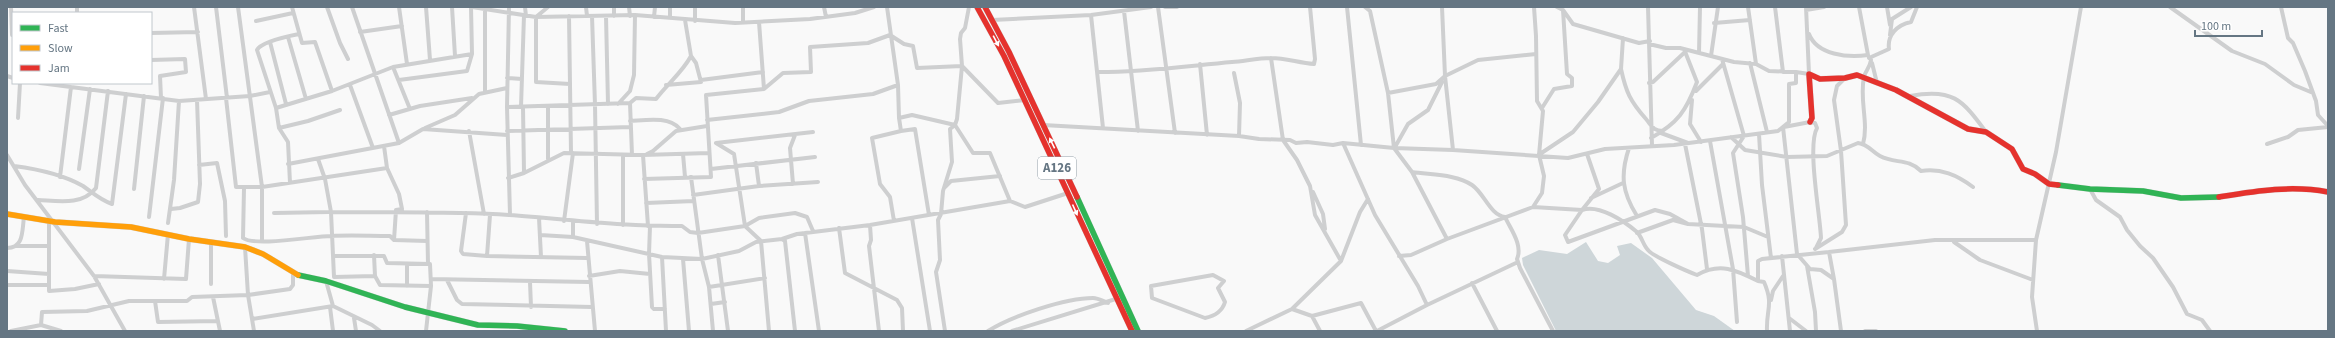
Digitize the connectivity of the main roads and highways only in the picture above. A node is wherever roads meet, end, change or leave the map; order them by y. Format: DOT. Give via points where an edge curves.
graph roads {
  1 [pos="977,7"];
  2 [pos="985,7"];
  3 [pos="1810,122"];
  4 [pos="2328,192"];
  5 [pos="7,214"];
  6 [pos="1120,298"];
  7 [pos="565,331"];
  8 [pos="1132,331"];
  9 [pos="1138,331"];
  1 -- 6 [label="main road, A126, one-way" via="1025,100"];
  6 -- 2 [label="main road, A126, one-way" via="1043,125"];
  3 -- 4 [label="main road" via="1812,118 1809,74 1820,79 1845,78 1857,74 1910,96 1925,107 1968,129 1986,132 2012,149 2023,169 2048,184 2143,191 2181,198 2218,197 2271,189"];
  5 -- 7 [label="main road" via="52,221 121,226 245,247 263,254 293,273 319,281 326,280 398,305 478,325"];
  6 -- 8 [label="main road, A126"];
  6 -- 9 [label="main road, A126"];
}
